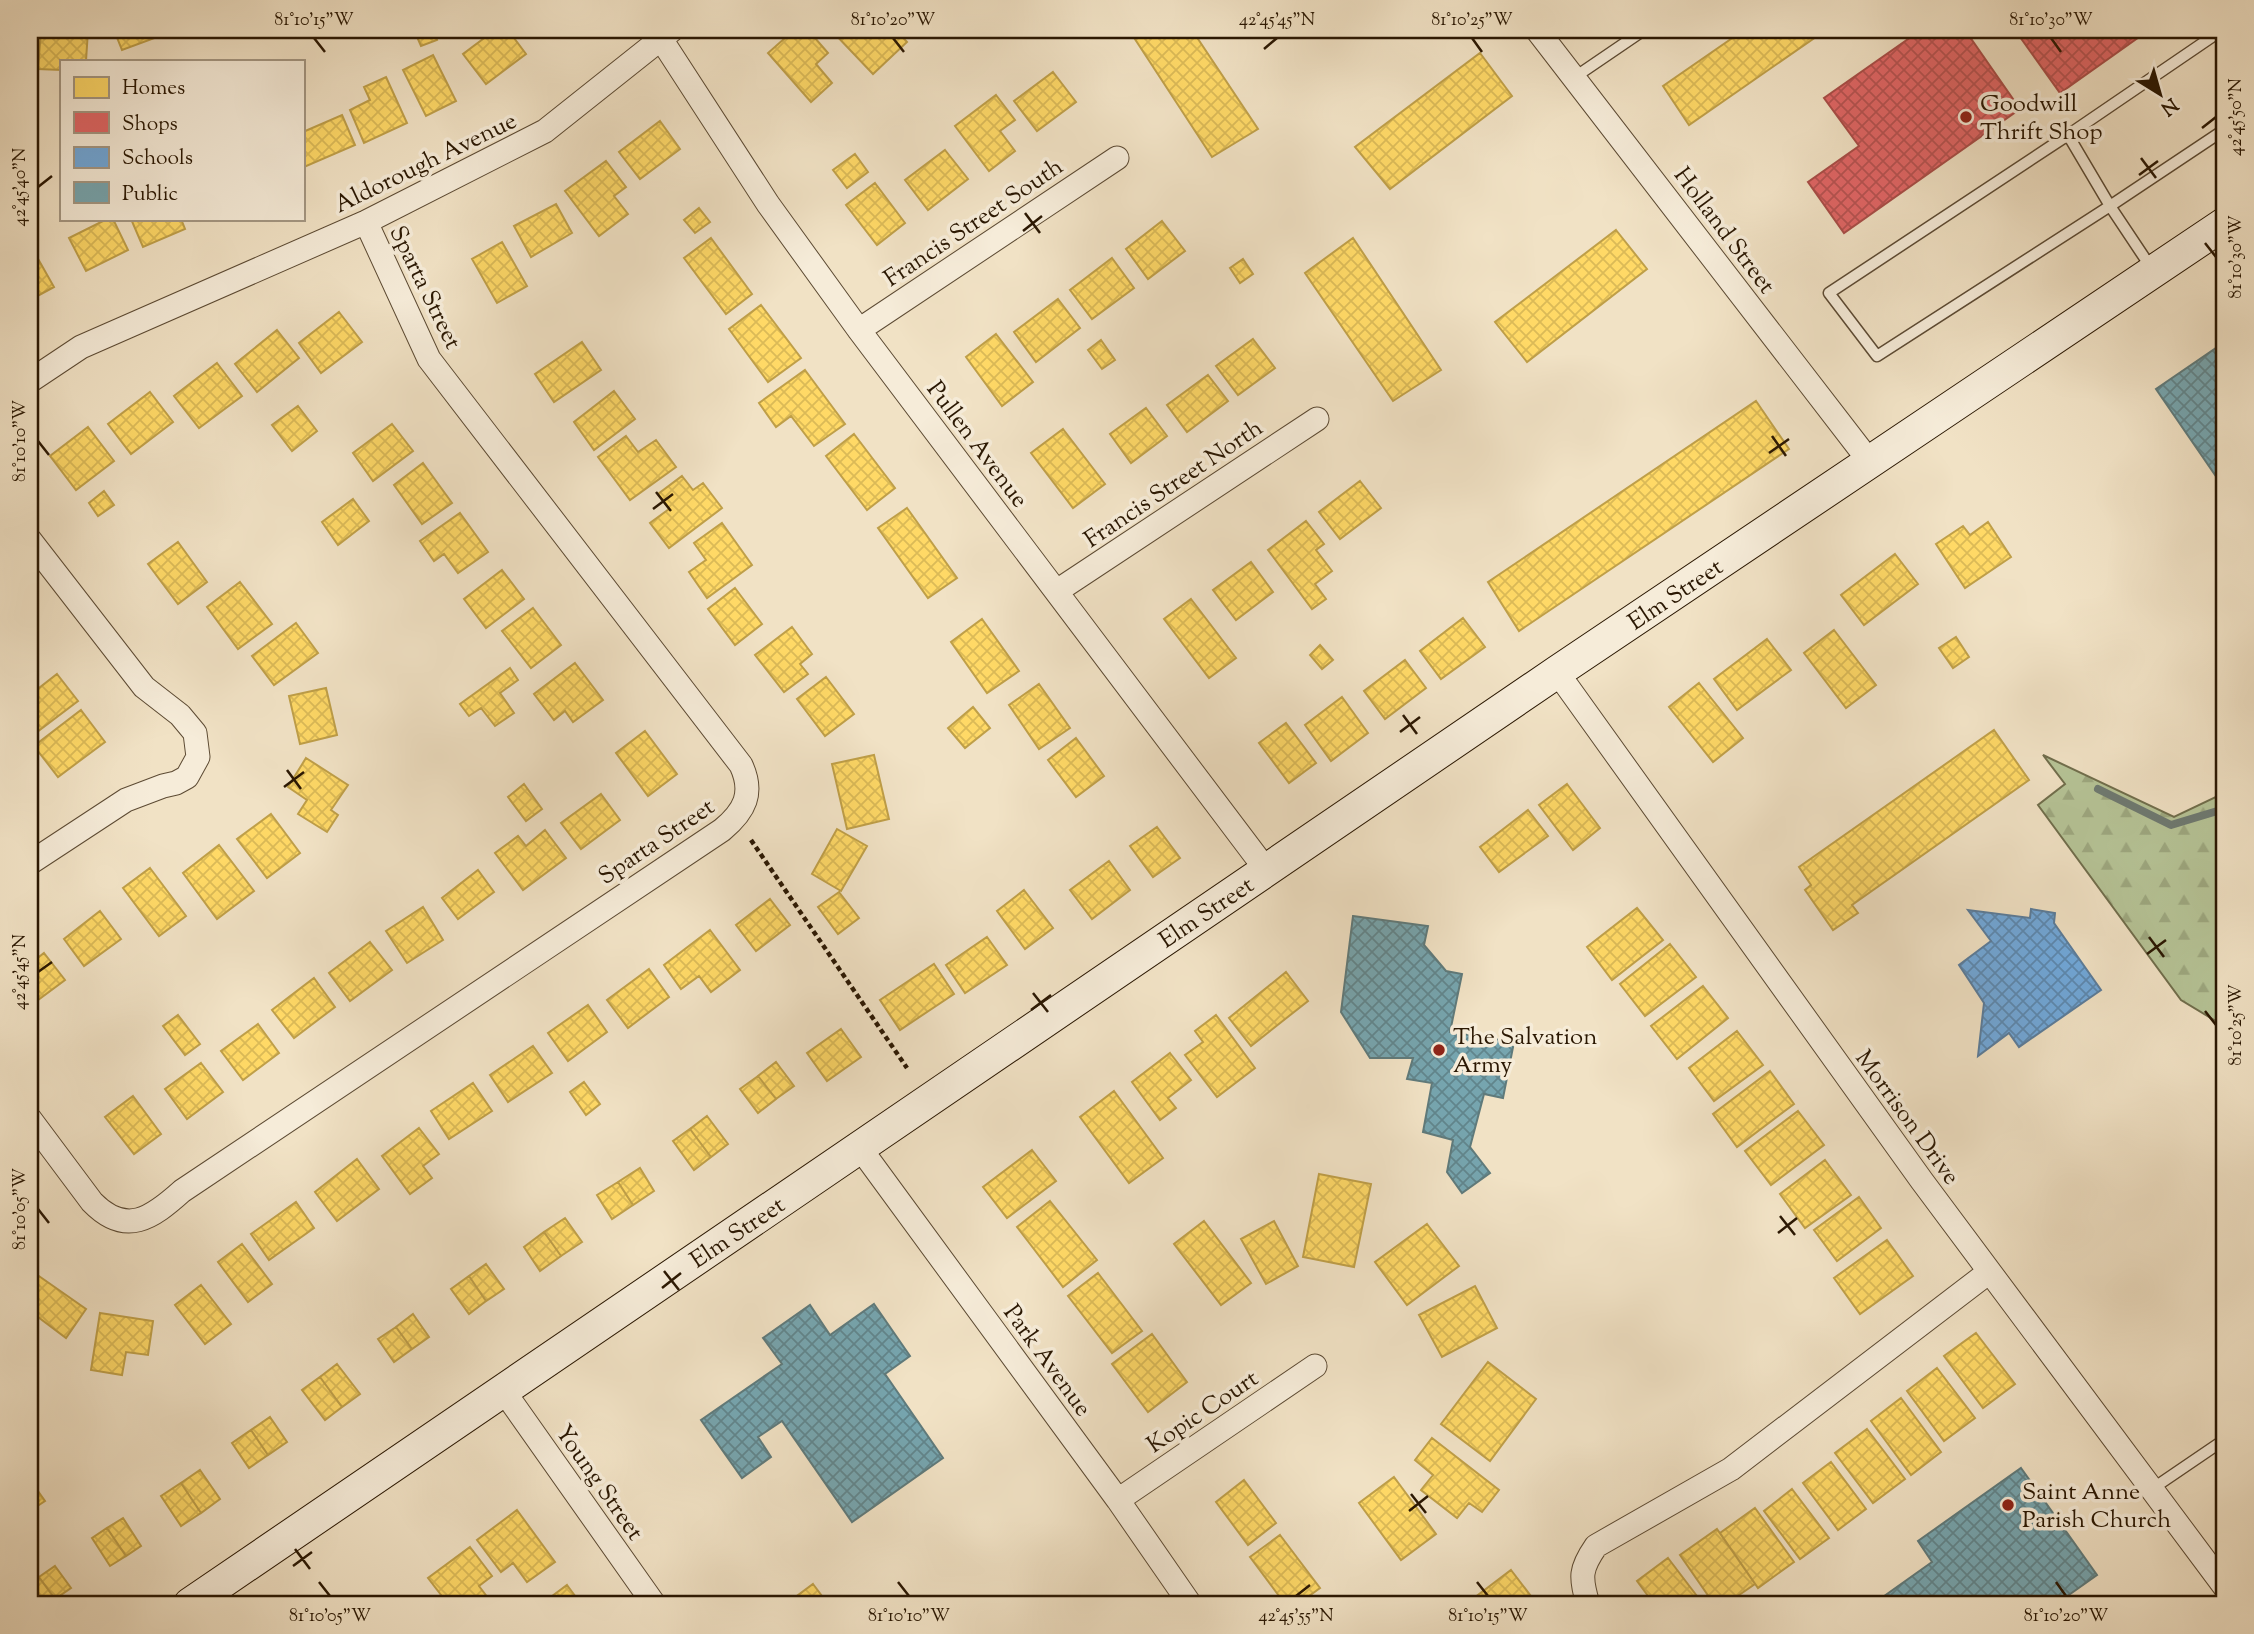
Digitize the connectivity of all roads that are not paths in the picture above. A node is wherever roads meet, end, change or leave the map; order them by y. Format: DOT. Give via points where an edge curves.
graph roads {
  1 [pos="1537,30"];
  2 [pos="1644,30"];
  3 [pos="2222,30"];
  4 [pos="666,34"];
  5 [pos="1575,77"];
  6 [pos="2224,130"];
  7 [pos="2068,135"];
  8 [pos="1117,158"];
  9 [pos="2110,206"];
  10 [pos="366,222"];
  11 [pos="2224,224"];
  12 [pos="2153,272"];
  13 [pos="859,330"];
  14 [pos="30,381"];
  15 [pos="1317,419"];
  16 [pos="1870,462"];
  17 [pos="30,540"];
  18 [pos="1057,592"];
  19 [pos="1557,672"];
  20 [pos="30,863"];
  21 [pos="1267,871"];
  22 [pos="30,1119"];
  23 [pos="860,1148"];
  24 [pos="1990,1272"];
  25 [pos="1315,1366"];
  26 [pos="503,1390"];
  27 [pos="2224,1440"];
  28 [pos="2151,1489"];
  29 [pos="1118,1500"];
  30 [pos="2224,1587"];
  31 [pos="190,1604"];
  32 [pos="654,1604"];
  33 [pos="1190,1604"];
  34 [pos="1588,1604"];
  1 -- 5 [label="street, Holland Street"];
  2 -- 5 [label="lane"];
  3 -- 7 [label="lane"];
  4 -- 10 [label="street, Aldorough Avenue" via="545,131"];
  4 -- 13 [label="street, Pullen Avenue" via="768,204"];
  5 -- 16 [label="street, Holland Street"];
  6 -- 9 [label="lane"];
  7 -- 9 [label="lane"];
  7 -- 9 [label="lane" via="1829,293 1877,356"];
  8 -- 13 [label="street, Francis Street South"];
  9 -- 12 [label="lane"];
  10 -- 14 [label="street, Aldorough Avenue" via="81,347"];
  10 -- 22 [label="street, Sparta Street" via="429,359 741,765 747,785 745,804 722,830 146,1218 117,1221 102,1213"];
  11 -- 12 [label="main road, Elm Street"];
  12 -- 16 [label="main road, Elm Street"];
  13 -- 18 [label="street, Pullen Avenue"];
  15 -- 18 [label="street, Francis Street North"];
  16 -- 19 [label="main road, Elm Street"];
  17 -- 20 [label="street" via="144,687 195,733 198,757 187,777 126,800"];
  18 -- 21 [label="street, Pullen Avenue"];
  19 -- 21 [label="main road, Elm Street"];
  19 -- 24 [label="street, Morrison Drive"];
  21 -- 23 [label="main road, Elm Street"];
  23 -- 26 [label="main road, Elm Street"];
  23 -- 29 [label="street, Park Avenue"];
  24 -- 28 [label="street, Morrison Drive"];
  24 -- 34 [label="street" via="1731,1469 1596,1546 1583,1565 1582,1585"];
  25 -- 29 [label="street, Kopic Court"];
  26 -- 31 [label="main road, Elm Street"];
  26 -- 32 [label="street, Young Street"];
  27 -- 28 [label="lane"];
  28 -- 30 [label="street, Morrison Drive"];
  29 -- 33 [label="street, Park Avenue"];
}
